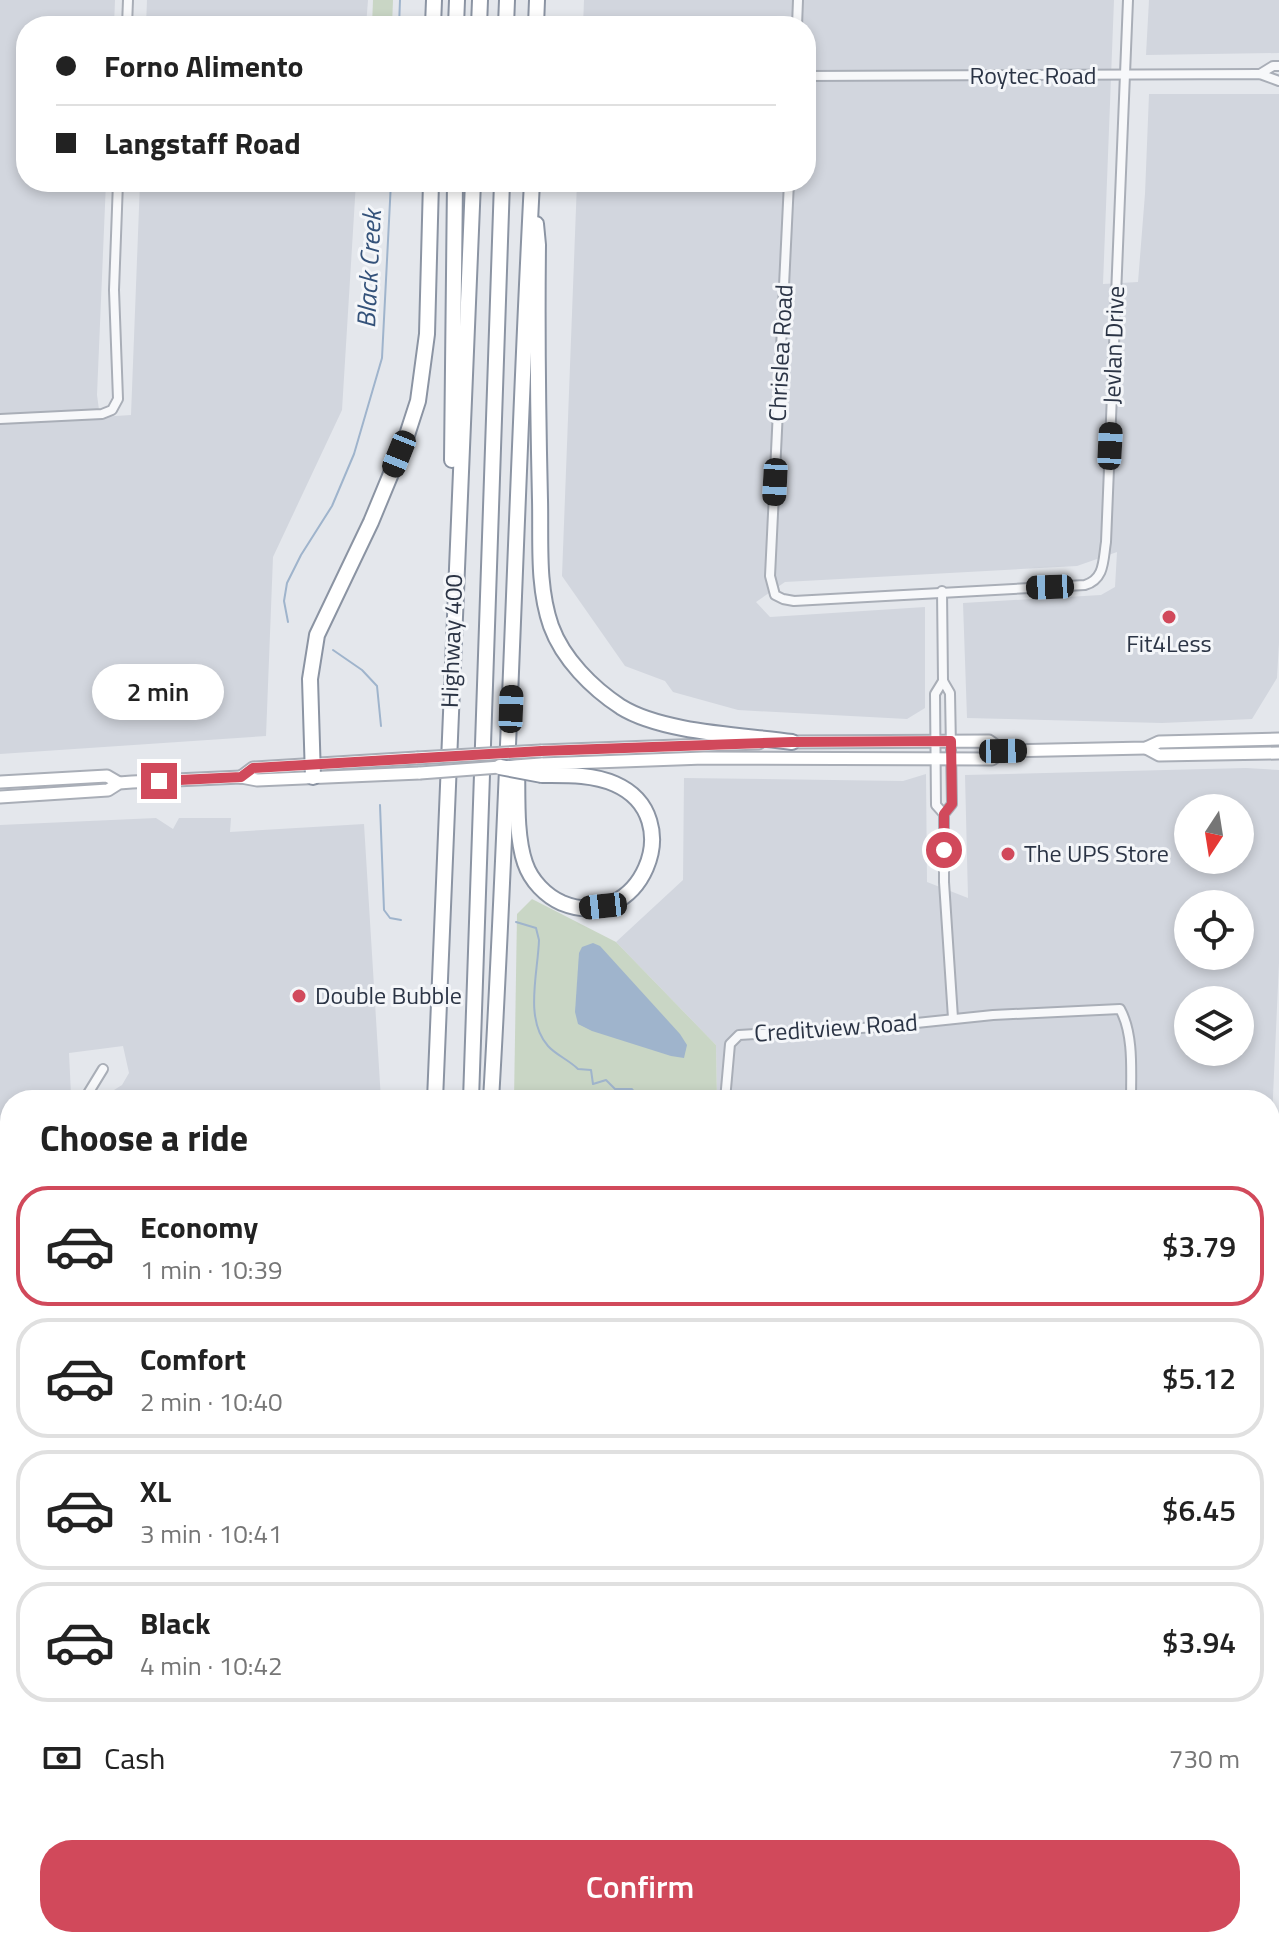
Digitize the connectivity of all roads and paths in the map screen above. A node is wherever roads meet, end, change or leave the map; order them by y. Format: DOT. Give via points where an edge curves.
graph roads {
  1 [pos="1128,0"];
  2 [pos="1279,66"];
  3 [pos="1260,74"];
  4 [pos="1125,75"];
  5 [pos="816,76"];
  6 [pos="1279,81"];
  7 [pos="118,192"];
  8 [pos="431,192"];
  9 [pos="455,192"];
  10 [pos="473,192"];
  11 [pos="502,192"];
  12 [pos="532,192"];
  13 [pos="533,192"];
  14 [pos="789,192"];
  15 [pos="0,419"];
  16 [pos="458,492"];
  17 [pos="942,591"];
  18 [pos="943,681"];
  19 [pos="1279,739"];
  20 [pos="510,741"];
  21 [pos="936,741"];
  22 [pos="951,741"];
  23 [pos="792,742"];
  24 [pos="1146,748"];
  25 [pos="1003,751"];
  26 [pos="1279,753"];
  27 [pos="937,759"];
  28 [pos="951,759"];
  29 [pos="541,763"];
  30 [pos="500,767"];
  31 [pos="312,771"];
  32 [pos="0,782"];
  33 [pos="119,783"];
  34 [pos="0,797"];
  35 [pos="944,814"];
  36 [pos="953,1018"];
  37 [pos="103,1069"];
  38 [pos="90,1090"];
  39 [pos="435,1090"];
  40 [pos="471,1090"];
  41 [pos="492,1090"];
  42 [pos="726,1090"];
  43 [pos="1131,1090"];
  1 -- 4 [label="street, Jevlan Drive"];
  2 -- 3 [label="street, Roytec Road"];
  3 -- 4 [label="street, Roytec Road"];
  3 -- 6 [label="street, Roytec Road"];
  4 -- 5 [label="street, Roytec Road"];
  4 -- 17 [label="street, Jevlan Drive" via="1106,542 1100,575 1085,585"];
  7 -- 15 [label="street" via="118,399 102,414"];
  8 -- 31 [label="highway" via="427,334 418,401 371,522 317,635 310,679"];
  9 -- 16 [label="highway" via="452,468"];
  10 -- 16 [label="highway, Highway 400"];
  11 -- 40 [label="highway, Highway 400"];
  12 -- 20 [label="highway"];
  13 -- 23 [label="highway" via="541,573 559,645 595,687 646,719"];
  14 -- 17 [label="street, Chrislea Road" via="772,588 775,595 794,601"];
  16 -- 39 [label="highway, Highway 400"];
  17 -- 18 [label="street"];
  18 -- 21 [label="street" via="935,694"];
  18 -- 22 [label="street" via="950,693"];
  19 -- 24 [label="main road" via="1159,742"];
  20 -- 29 [label="highway" via="516,758 522,845 531,875 552,898 569,905 603,906 621,898 637,886 652,851 642,807 617,785"];
  20 -- 41 [label="highway"];
  21 -- 22 [label="main road"];
  21 -- 23 [label="main road"];
  21 -- 27 [label="street"];
  22 -- 25 [label="main road" via="989,741"];
  22 -- 28 [label="street"];
  23 -- 29 [label="main road"];
  24 -- 25 [label="main road"];
  24 -- 26 [label="main road" via="1159,755"];
  25 -- 28 [label="main road" via="992,759"];
  27 -- 28 [label="main road"];
  27 -- 29 [label="main road"];
  27 -- 35 [label="street" via="936,805"];
  28 -- 35 [label="street" via="952,804"];
  29 -- 30 [label="highway, bridge"];
  29 -- 31 [label="main road, bridge" via="417,758"];
  30 -- 31 [label="main road, bridge" via="420,773"];
  31 -- 33 [label="main road" via="253,768 241,777"];
  32 -- 33 [label="main road" via="107,776"];
  33 -- 34 [label="main road" via="108,790"];
  35 -- 36 [label="street"];
  36 -- 42 [label="street, Creditview Road" via="739,1035 730,1044"];
  36 -- 43 [label="street, Creditview Road" via="1120,1009"];
  37 -- 38 [label="street"];
}
